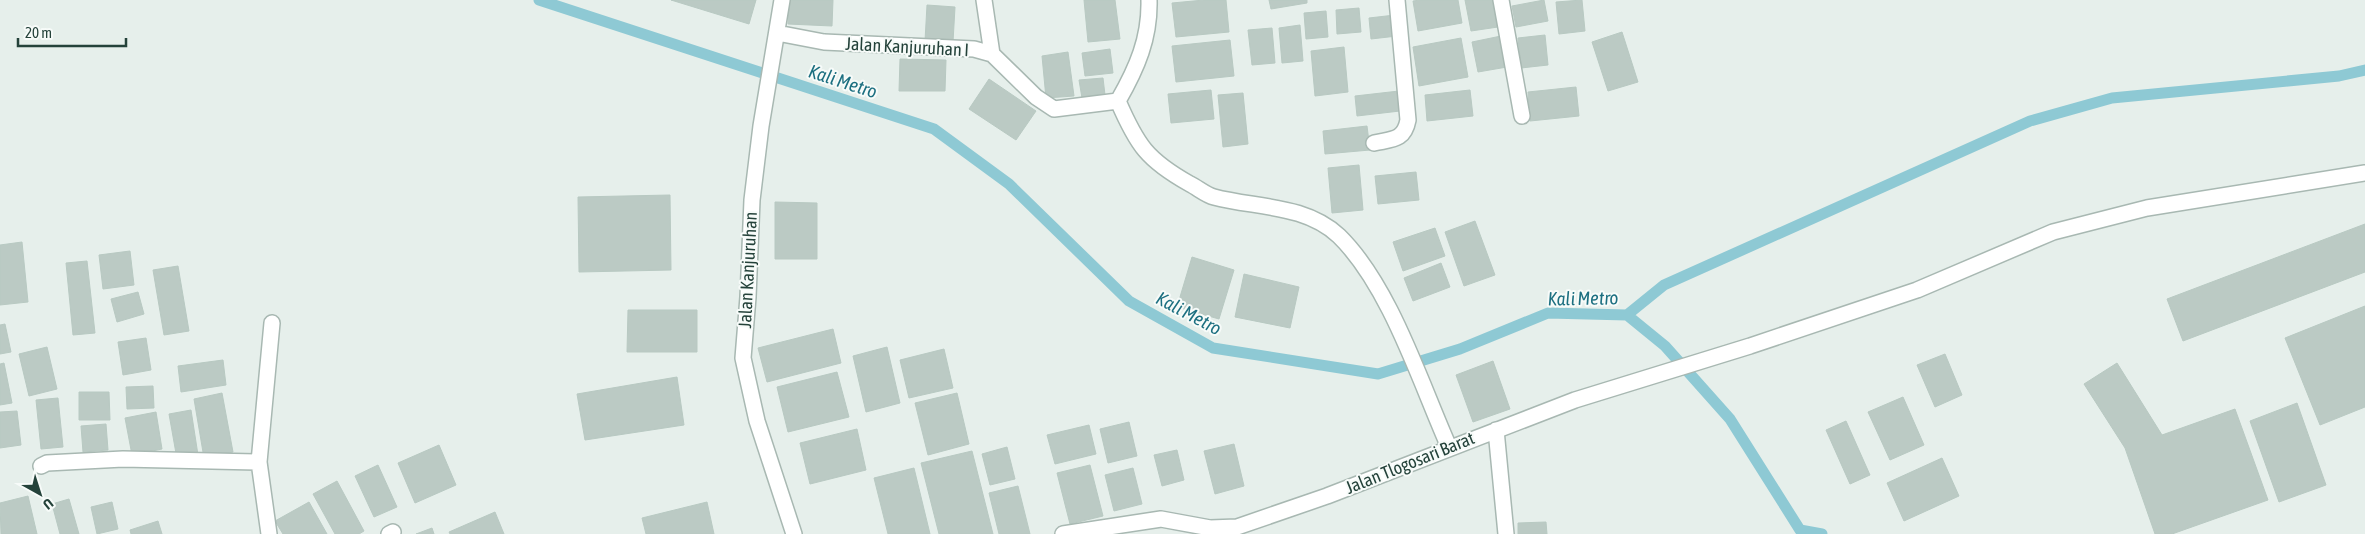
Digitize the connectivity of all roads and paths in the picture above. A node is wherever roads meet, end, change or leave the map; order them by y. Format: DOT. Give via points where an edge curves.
graph roads {
  1 [pos="782,0"];
  2 [pos="984,0"];
  3 [pos="1149,0"];
  4 [pos="1397,0"];
  5 [pos="1501,0"];
  6 [pos="775,39"];
  7 [pos="992,54"];
  8 [pos="1118,101"];
  9 [pos="1522,116"];
  10 [pos="1374,143"];
  11 [pos="2365,173"];
  12 [pos="272,323"];
  13 [pos="1496,430"];
  14 [pos="1449,447"];
  15 [pos="259,462"];
  16 [pos="41,466"];
  17 [pos="1238,531"];
  18 [pos="269,534"];
  19 [pos="794,534"];
  20 [pos="1063,534"];
  21 [pos="1506,534"];
  1 -- 6 [label="street, Jalan Kanjuruhan"];
  2 -- 7 [label="street"];
  3 -- 8 [label="street" via="1150,16 1144,49"];
  4 -- 10 [label="street" via="1408,120 1404,134"];
  5 -- 9 [label="street"];
  6 -- 7 [label="street, Jalan Kanjuruhan I" via="949,47"];
  6 -- 19 [label="street, Jalan Kanjuruhan" via="752,200 742,358 757,421"];
  7 -- 8 [label="street, Jalan Kanjuruhan I" via="1036,97 1054,108"];
  8 -- 14 [label="street" via="1134,138 1163,169 1212,196 1268,205 1313,219 1338,235 1365,267 1391,312"];
  11 -- 13 [label="street, Jalan Tlogosari Barat" via="2147,208 2053,232 1917,290 1575,400"];
  12 -- 15 [label="street"];
  13 -- 14 [label="street, Jalan Tlogosari Barat"];
  13 -- 21 [label="street"];
  14 -- 17 [label="street, Jalan Tlogosari Barat"];
  15 -- 16 [label="street" via="123,459"];
  15 -- 18 [label="street"];
  17 -- 20 [label="street, Jalan Tlogosari Barat" via="1161,519"];
}
